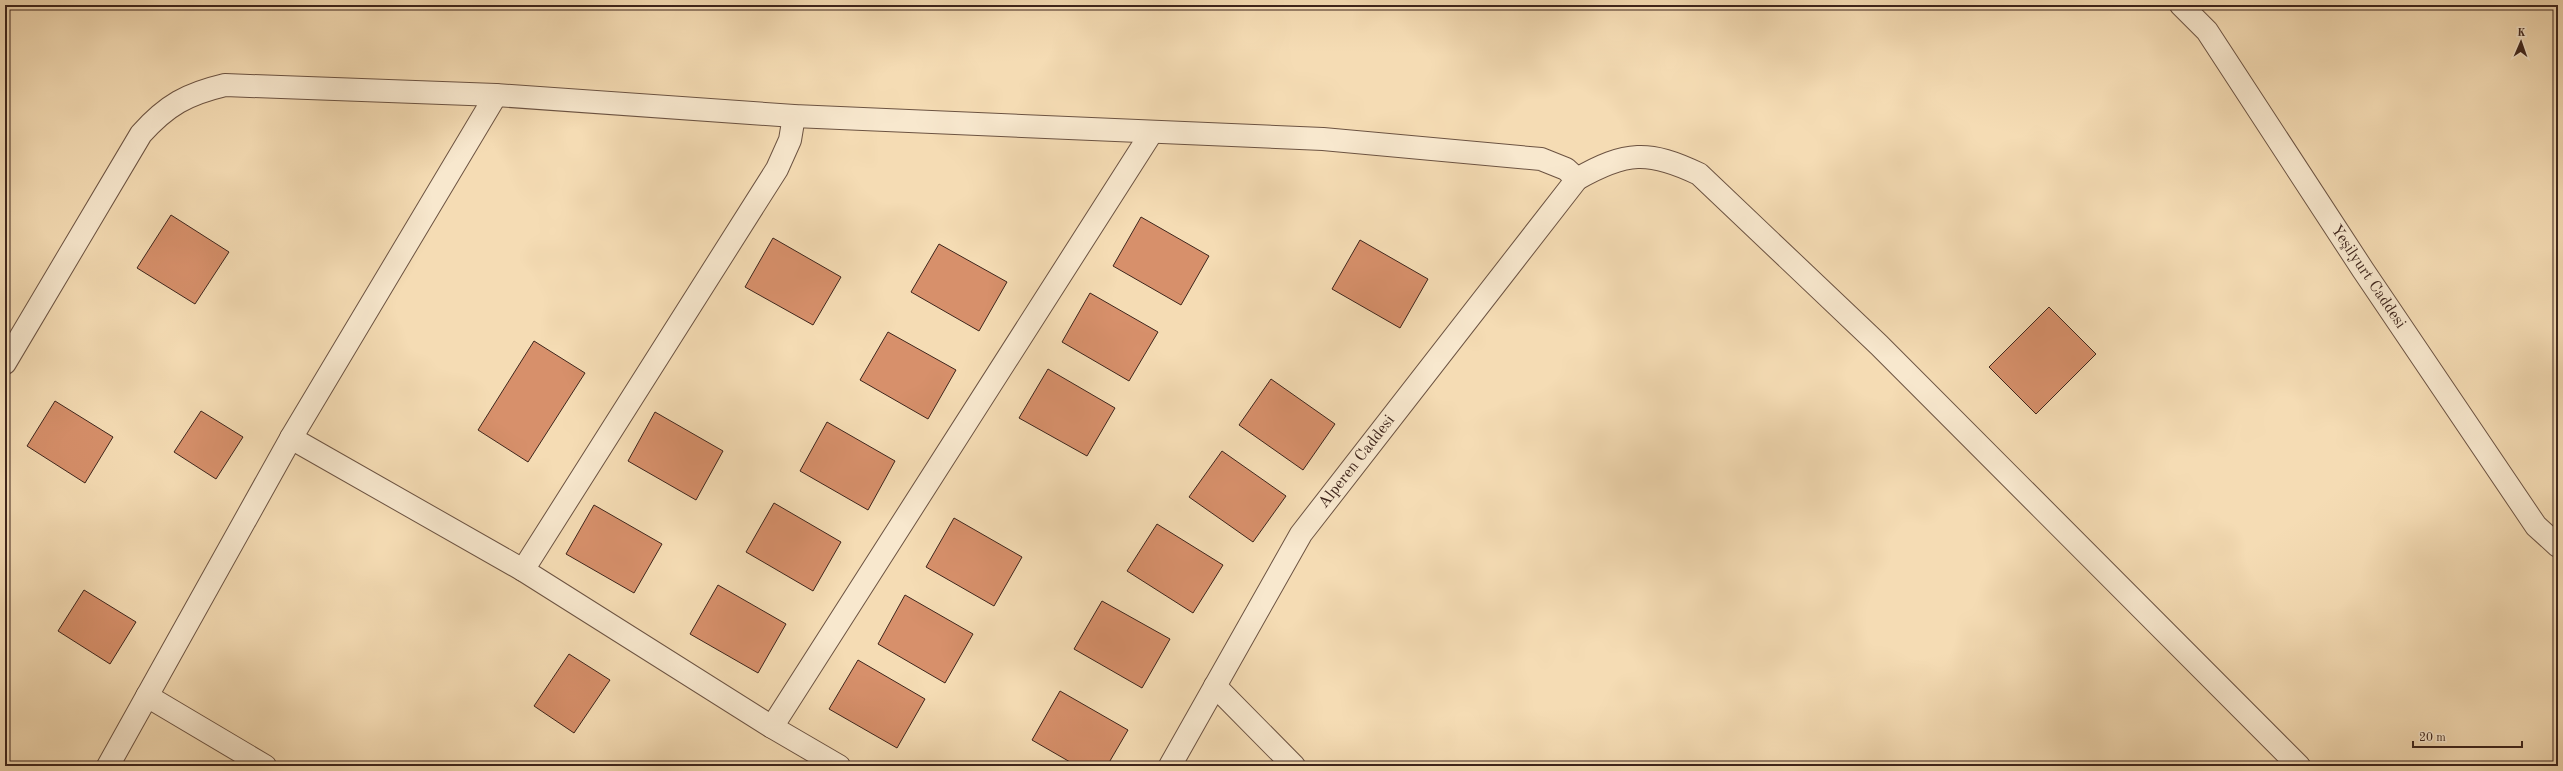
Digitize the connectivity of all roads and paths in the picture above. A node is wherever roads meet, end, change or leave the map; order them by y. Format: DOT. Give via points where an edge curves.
graph roads {
  1 [pos="2181,5"];
  2 [pos="496,95"];
  3 [pos="794,116"];
  4 [pos="1152,132"];
  5 [pos="1577,178"];
  6 [pos="5,364"];
  7 [pos="291,438"];
  8 [pos="2558,546"];
  9 [pos="523,570"];
  10 [pos="1215,686"];
  11 [pos="147,696"];
  12 [pos="772,727"];
  13 [pos="108,766"];
  14 [pos="265,766"];
  15 [pos="839,766"];
  16 [pos="1170,766"];
  17 [pos="1294,766"];
  18 [pos="2299,766"];
  1 -- 8 [label="street, Yeşilyurt Caddesi" via="2207,31 2363,270 2536,526"];
  2 -- 3 [label="street"];
  2 -- 6 [label="street" via="225,85 198,92 176,102 141,134"];
  2 -- 7 [label="street"];
  3 -- 4 [label="street"];
  3 -- 9 [label="street" via="790,140 777,169"];
  4 -- 5 [label="street" via="1323,139 1541,159 1566,169"];
  4 -- 12 [label="street"];
  5 -- 10 [label="street, Alperen Caddesi" via="1301,534"];
  5 -- 18 [label="street" via="1605,162 1637,156 1670,160 1699,174 1880,345"];
  7 -- 9 [label="street"];
  7 -- 11 [label="street"];
  9 -- 12 [label="street"];
  10 -- 16 [label="street, Alperen Caddesi"];
  10 -- 17 [label="street"];
  11 -- 13 [label="street"];
  11 -- 14 [label="street"];
  12 -- 15 [label="street"];
}
